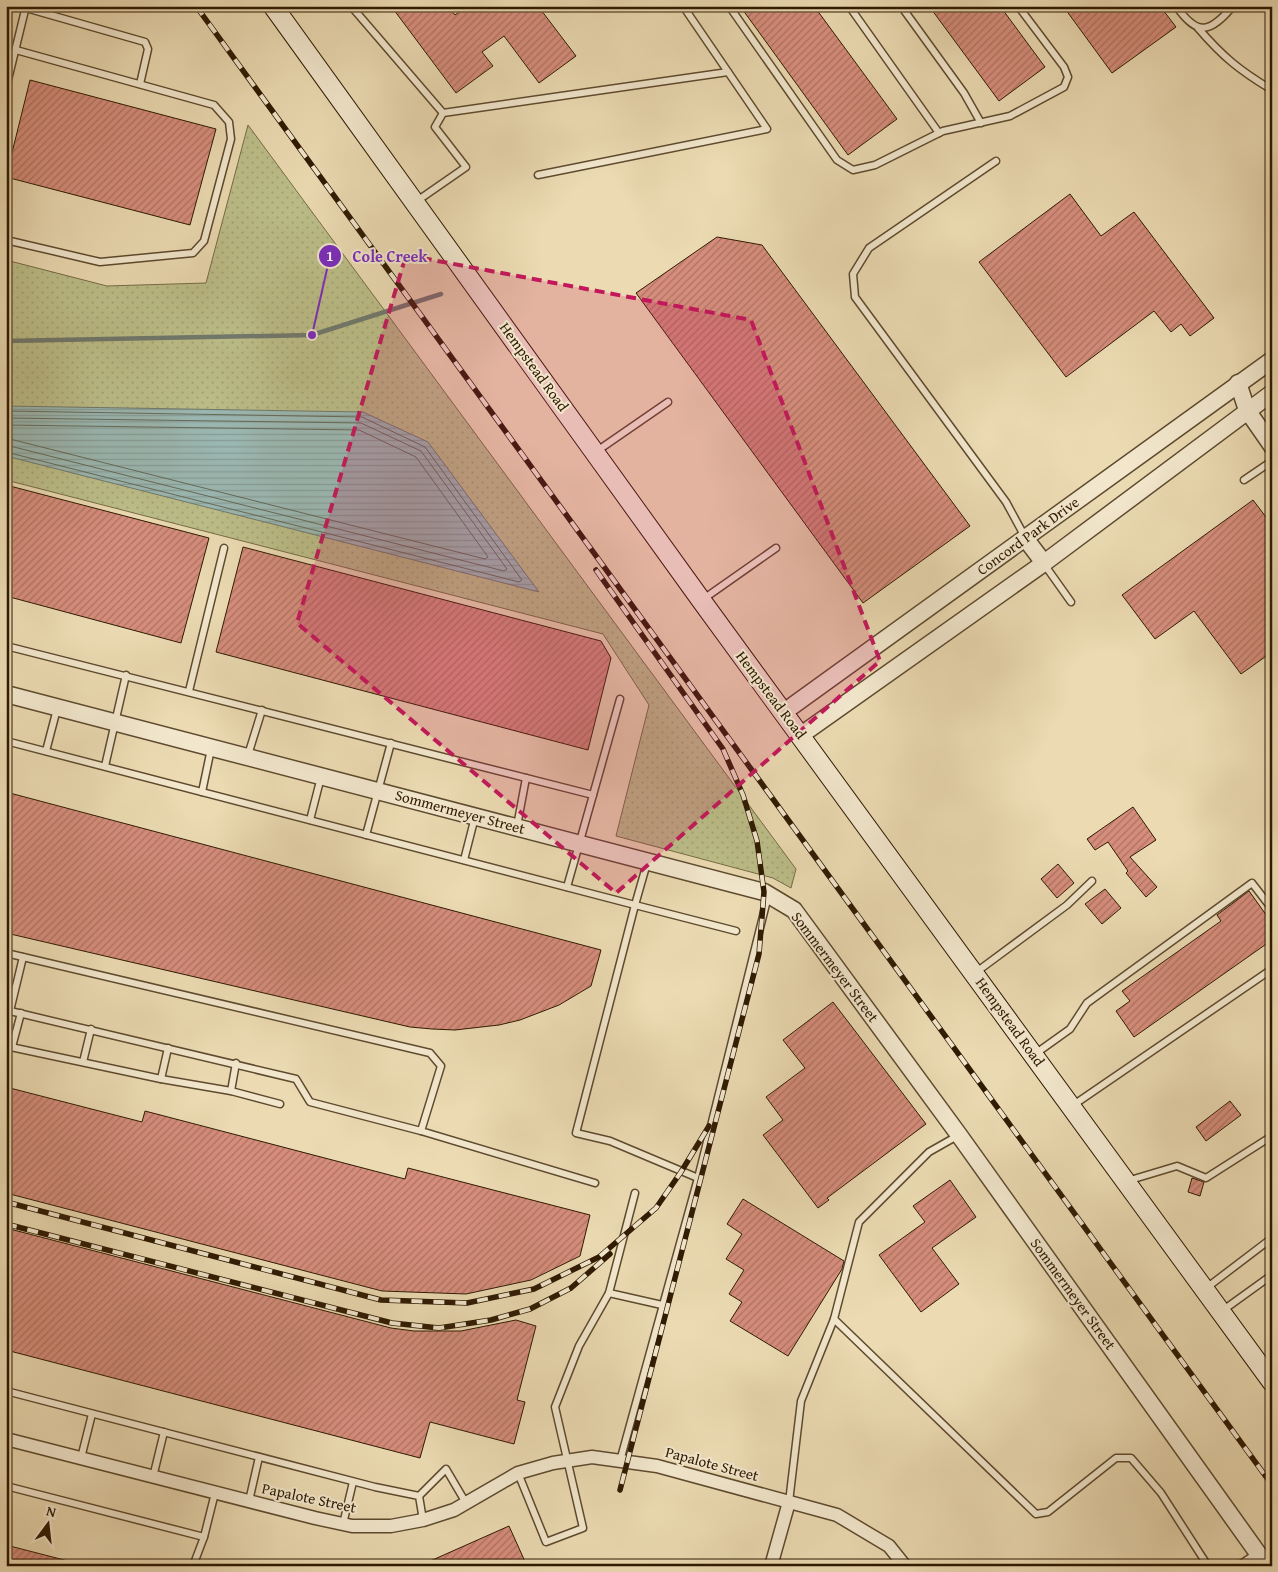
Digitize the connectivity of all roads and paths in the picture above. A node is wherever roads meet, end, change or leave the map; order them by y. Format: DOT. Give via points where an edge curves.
graph roads {
  1 [pos="273,6"];
  2 [pos="351,6"];
  3 [pos="683,6"];
  4 [pos="729,6"];
  5 [pos="849,6"];
  6 [pos="901,6"];
  7 [pos="1018,6"];
  8 [pos="1176,6"];
  9 [pos="1234,6"];
  10 [pos="26,7"];
  11 [pos="1198,28"];
  12 [pos="16,50"];
  13 [pos="728,72"];
  14 [pos="140,84"];
  15 [pos="6,88"];
  16 [pos="1272,90"];
  17 [pos="443,113"];
  18 [pos="981,123"];
  19 [pos="939,133"];
  20 [pos="996,161"];
  21 [pos="538,175"];
  22 [pos="414,203"];
  23 [pos="6,240"];
  24 [pos="1272,360"];
  25 [pos="1238,384"];
  26 [pos="1271,396"];
  27 [pos="668,402"];
  28 [pos="1247,410"];
  29 [pos="1272,446"];
  30 [pos="596,452"];
  31 [pos="1272,461"];
  32 [pos="1244,480"];
  33 [pos="1026,538"];
  34 [pos="224,548"];
  35 [pos="776,548"];
  36 [pos="1044,563"];
  37 [pos="701,600"];
  38 [pos="1071,602"];
  39 [pos="6,646"];
  40 [pos="126,675"];
  41 [pos="189,691"];
  42 [pos="6,694"];
  43 [pos="620,699"];
  44 [pos="58,708"];
  45 [pos="262,710"];
  46 [pos="784,712"];
  47 [pos="116,722"];
  48 [pos="801,735"];
  49 [pos="6,741"];
  50 [pos="391,743"];
  51 [pos="211,748"];
  52 [pos="46,751"];
  53 [pos="247,757"];
  54 [pos="105,766"];
  55 [pos="321,776"];
  56 [pos="526,778"];
  57 [pos="378,791"];
  58 [pos="202,792"];
  59 [pos="593,795"];
  60 [pos="476,816"];
  61 [pos="310,820"];
  62 [pos="516,827"];
  63 [pos="366,834"];
  64 [pos="580,843"];
  65 [pos="464,860"];
  66 [pos="648,861"];
  67 [pos="1092,881"];
  68 [pos="567,887"];
  69 [pos="769,894"];
  70 [pos="635,905"];
  71 [pos="1272,909"];
  72 [pos="736,931"];
  73 [pos="6,953"];
  74 [pos="23,957"];
  75 [pos="1272,969"];
  76 [pos="974,974"];
  77 [pos="8,1010"];
  78 [pos="20,1013"];
  79 [pos="91,1030"];
  80 [pos="9,1046"];
  81 [pos="168,1048"];
  82 [pos="1034,1055"];
  83 [pos="83,1062"];
  84 [pos="236,1063"];
  85 [pos="161,1079"];
  86 [pos="231,1091"];
  87 [pos="280,1104"];
  88 [pos="1071,1107"];
  89 [pos="421,1131"];
  90 [pos="959,1135"];
  91 [pos="1272,1136"];
  92 [pos="698,1178"];
  93 [pos="595,1182"];
  94 [pos="1126,1182"];
  95 [pos="635,1193"];
  96 [pos="1272,1238"];
  97 [pos="1272,1275"];
  98 [pos="1204,1289"];
  99 [pos="609,1293"];
  100 [pos="662,1305"];
  101 [pos="1221,1312"];
  102 [pos="834,1319"];
  103 [pos="1272,1382"];
  104 [pos="6,1391"];
  105 [pos="92,1414"];
  106 [pos="164,1432"];
  107 [pos="6,1439"];
  108 [pos="259,1457"];
  109 [pos="81,1458"];
  110 [pos="566,1461"];
  111 [pos="620,1461"];
  112 [pos="518,1473"];
  113 [pos="153,1477"];
  114 [pos="353,1482"];
  115 [pos="6,1486"];
  116 [pos="215,1493"];
  117 [pos="419,1496"];
  118 [pos="249,1502"];
  119 [pos="789,1502"];
  120 [pos="466,1503"];
  121 [pos="423,1520"];
  122 [pos="343,1524"];
  123 [pos="204,1537"];
  124 [pos="1262,1559"];
  125 [pos="193,1566"];
  126 [pos="770,1566"];
  127 [pos="904,1566"];
  128 [pos="1208,1566"];
  129 [pos="1238,1566"];
  1 -- 22 [label="main road, Hempstead Road"];
  2 -- 17 [label="lane"];
  3 -- 13 [label="lane"];
  4 -- 19 [label="lane" via="837,160 853,170 875,165"];
  5 -- 19 [label="lane"];
  6 -- 18 [label="lane" via="964,93"];
  7 -- 18 [label="lane" via="1068,77 1064,86 1010,116"];
  8 -- 11 [label="lane" via="1188,23"];
  9 -- 11 [label="lane" via="1219,22"];
  10 -- 12 [label="lane"];
  10 -- 14 [label="lane" via="144,42 148,49"];
  11 -- 16 [label="lane" via="1219,53"];
  12 -- 14 [label="lane"];
  12 -- 15 [label="lane"];
  13 -- 17 [label="lane"];
  13 -- 21 [label="lane" via="767,129"];
  14 -- 23 [label="lane" via="214,105 229,122 231,139 204,241 194,253 100,262"];
  17 -- 22 [label="lane" via="436,127 466,167"];
  18 -- 19 [label="lane"];
  20 -- 33 [label="lane" via="869,248 853,274 854,289 855,296 1006,502"];
  22 -- 30 [label="main road, Hempstead Road"];
  24 -- 25 [label="street, Concord Park Drive"];
  25 -- 26 [label="street"];
  25 -- 28 [label="street"];
  25 -- 33 [label="street, Concord Park Drive"];
  26 -- 28 [label="street, Concord Park Drive"];
  27 -- 30 [label="lane"];
  28 -- 29 [label="street"];
  28 -- 36 [label="street, Concord Park Drive"];
  30 -- 37 [label="main road, Hempstead Road"];
  31 -- 32 [label="lane"];
  33 -- 36 [label="street"];
  33 -- 46 [label="street, Concord Park Drive"];
  34 -- 41 [label="lane"];
  35 -- 37 [label="lane"];
  36 -- 38 [label="lane"];
  36 -- 48 [label="street, Concord Park Drive"];
  37 -- 46 [label="main road, Hempstead Road"];
  39 -- 40 [label="lane"];
  40 -- 41 [label="lane"];
  40 -- 47 [label="lane"];
  41 -- 45 [label="lane"];
  42 -- 44 [label="street, Sommermeyer Street"];
  43 -- 59 [label="lane"];
  44 -- 47 [label="street, Sommermeyer Street"];
  44 -- 52 [label="lane"];
  45 -- 50 [label="lane"];
  45 -- 53 [label="lane"];
  46 -- 48 [label="main road, Hempstead Road"];
  47 -- 51 [label="street, Sommermeyer Street"];
  47 -- 54 [label="lane"];
  48 -- 76 [label="main road, Hempstead Road"];
  49 -- 52 [label="lane"];
  50 -- 56 [label="lane"];
  50 -- 57 [label="lane"];
  51 -- 53 [label="street, Sommermeyer Street"];
  51 -- 58 [label="lane"];
  52 -- 54 [label="lane"];
  53 -- 55 [label="street, Sommermeyer Street"];
  54 -- 58 [label="lane"];
  55 -- 57 [label="street, Sommermeyer Street"];
  55 -- 61 [label="lane"];
  56 -- 59 [label="lane"];
  56 -- 62 [label="lane"];
  57 -- 60 [label="street, Sommermeyer Street"];
  57 -- 63 [label="lane"];
  58 -- 61 [label="lane"];
  59 -- 64 [label="lane"];
  60 -- 62 [label="street, Sommermeyer Street"];
  60 -- 65 [label="lane"];
  61 -- 63 [label="lane"];
  62 -- 64 [label="street, Sommermeyer Street"];
  63 -- 65 [label="lane"];
  64 -- 66 [label="street, Sommermeyer Street"];
  64 -- 68 [label="lane"];
  65 -- 68 [label="lane"];
  66 -- 69 [label="street, Sommermeyer Street"];
  66 -- 70 [label="lane"];
  67 -- 76 [label="lane" via="1067,906"];
  68 -- 70 [label="lane"];
  69 -- 90 [label="street, Sommermeyer Street" via="794,910"];
  69 -- 92 [label="lane"];
  70 -- 72 [label="lane"];
  70 -- 92 [label="lane" via="576,1133 610,1141"];
  71 -- 82 [label="lane" via="1252,883 1087,1003 1070,1029"];
  73 -- 74 [label="lane"];
  74 -- 77 [label="lane"];
  74 -- 89 [label="lane" via="430,1053 441,1066"];
  75 -- 88 [label="lane"];
  76 -- 82 [label="main road, Hempstead Road"];
  77 -- 78 [label="lane"];
  78 -- 79 [label="lane"];
  78 -- 80 [label="lane"];
  79 -- 81 [label="lane"];
  79 -- 83 [label="lane"];
  80 -- 83 [label="lane"];
  81 -- 84 [label="lane"];
  81 -- 85 [label="lane"];
  82 -- 88 [label="main road, Hempstead Road"];
  83 -- 85 [label="lane"];
  84 -- 86 [label="lane"];
  84 -- 89 [label="lane" via="296,1079 310,1102"];
  85 -- 86 [label="lane"];
  86 -- 87 [label="lane"];
  88 -- 94 [label="main road, Hempstead Road"];
  89 -- 93 [label="lane"];
  90 -- 102 [label="lane" via="929,1152 859,1222"];
  90 -- 124 [label="street, Sommermeyer Street"];
  91 -- 94 [label="lane" via="1206,1178 1177,1166"];
  92 -- 100 [label="lane"];
  94 -- 98 [label="main road, Hempstead Road"];
  95 -- 99 [label="lane"];
  96 -- 98 [label="lane"];
  97 -- 101 [label="lane"];
  98 -- 101 [label="main road, Hempstead Road"];
  99 -- 100 [label="lane"];
  99 -- 110 [label="lane" via="579,1346 555,1407"];
  100 -- 111 [label="lane"];
  101 -- 103 [label="main road, Hempstead Road"];
  102 -- 119 [label="lane" via="801,1401"];
  102 -- 128 [label="lane" via="1036,1514 1048,1512 1116,1458 1131,1458 1161,1493"];
  104 -- 105 [label="lane"];
  105 -- 106 [label="lane"];
  105 -- 109 [label="lane"];
  106 -- 108 [label="lane"];
  106 -- 113 [label="lane"];
  107 -- 109 [label="street, Papalote Street"];
  108 -- 114 [label="lane"];
  108 -- 118 [label="lane"];
  109 -- 113 [label="street, Papalote Street"];
  110 -- 111 [label="street, Papalote Street" via="592,1457"];
  110 -- 112 [label="street, Papalote Street"];
  110 -- 112 [label="lane" via="583,1528 546,1542"];
  111 -- 119 [label="street, Papalote Street" via="657,1466"];
  112 -- 120 [label="street, Papalote Street"];
  113 -- 116 [label="street, Papalote Street"];
  114 -- 117 [label="lane"];
  114 -- 122 [label="lane"];
  115 -- 123 [label="lane"];
  116 -- 118 [label="street, Papalote Street"];
  116 -- 123 [label="lane"];
  117 -- 120 [label="lane" via="446,1469"];
  117 -- 121 [label="lane"];
  118 -- 122 [label="street, Papalote Street"];
  119 -- 126 [label="street"];
  119 -- 127 [label="street, Papalote Street" via="837,1515 889,1546"];
  120 -- 121 [label="street, Papalote Street"];
  121 -- 122 [label="street, Papalote Street" via="391,1526"];
  123 -- 125 [label="lane"];
  124 -- 129 [label="lane"];
}
